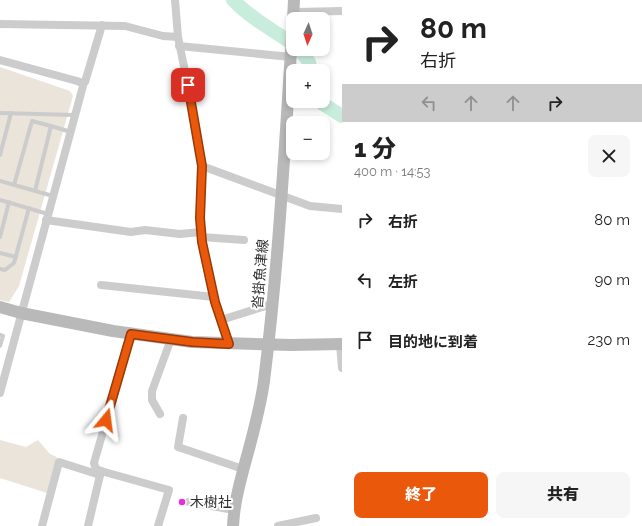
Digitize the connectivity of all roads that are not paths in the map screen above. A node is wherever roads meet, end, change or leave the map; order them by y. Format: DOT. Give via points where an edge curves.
graph roads {
  1 [pos="175,0"];
  2 [pos="330,12"];
  3 [pos="342,12"];
  4 [pos="0,24"];
  5 [pos="102,25"];
  6 [pos="178,37"];
  7 [pos="180,46"];
  8 [pos="290,57"];
  9 [pos="0,60"];
  10 [pos="82,83"];
  11 [pos="0,113"];
  12 [pos="11,113"];
  13 [pos="34,114"];
  14 [pos="75,116"];
  15 [pos="32,121"];
  16 [pos="51,126"];
  17 [pos="71,132"];
  18 [pos="0,155"];
  19 [pos="202,166"];
  20 [pos="0,181"];
  21 [pos="14,185"];
  22 [pos="35,191"];
  23 [pos="53,196"];
  24 [pos="281,196"];
  25 [pos="0,200"];
  26 [pos="9,202"];
  27 [pos="29,208"];
  28 [pos="342,209"];
  29 [pos="47,217"];
  30 [pos="201,234"];
  31 [pos="0,237"];
  32 [pos="244,240"];
  33 [pos="0,253"];
  34 [pos="16,257"];
  35 [pos="0,269"];
  36 [pos="101,285"];
  37 [pos="214,297"];
  38 [pos="272,304"];
  39 [pos="0,306"];
  40 [pos="21,312"];
  41 [pos="221,320"];
  42 [pos="131,334"];
  43 [pos="0,335"];
  44 [pos="171,339"];
  45 [pos="229,344"];
  46 [pos="341,344"];
  47 [pos="268,345"];
  48 [pos="0,346"];
  49 [pos="342,368"];
  50 [pos="0,393"];
  51 [pos="160,414"];
  52 [pos="183,418"];
  53 [pos="243,469"];
  54 [pos="101,473"];
  55 [pos="189,502"];
  56 [pos="234,510"];
  57 [pos="316,518"];
  58 [pos="42,526"];
  59 [pos="88,526"];
  60 [pos="158,526"];
  61 [pos="233,526"];
  62 [pos="278,526"];
  1 -- 6 [label="street"];
  2 -- 3 [label="street"];
  4 -- 5 [label="street"];
  5 -- 6 [label="street" via="124,26 163,36"];
  5 -- 10 [label="street" via="86,82"];
  6 -- 7 [label="street"];
  7 -- 8 [label="street"];
  7 -- 19 [label="street"];
  8 -- 24 [label="main road, 沓掛魚津線"];
  9 -- 10 [label="street"];
  10 -- 14 [label="street"];
  11 -- 12 [label="lane"];
  12 -- 13 [label="lane"];
  12 -- 18 [label="lane"];
  13 -- 14 [label="lane"];
  13 -- 15 [label="lane"];
  14 -- 17 [label="street"];
  15 -- 16 [label="lane"];
  15 -- 21 [label="lane"];
  16 -- 17 [label="lane"];
  16 -- 22 [label="lane"];
  17 -- 23 [label="street"];
  19 -- 24 [label="street"];
  19 -- 30 [label="street"];
  20 -- 21 [label="lane"];
  21 -- 22 [label="lane"];
  22 -- 23 [label="lane"];
  23 -- 29 [label="street"];
  24 -- 28 [label="street" via="310,206"];
  24 -- 38 [label="main road, 沓掛魚津線"];
  25 -- 26 [label="lane"];
  26 -- 27 [label="lane"];
  26 -- 31 [label="lane"];
  27 -- 29 [label="lane"];
  27 -- 34 [label="lane"];
  29 -- 30 [label="street" via="132,232 145,230"];
  29 -- 40 [label="street"];
  30 -- 32 [label="street"];
  30 -- 37 [label="street"];
  33 -- 34 [label="lane"];
  34 -- 35 [label="lane" via="14,263 5,270"];
  36 -- 37 [label="street"];
  37 -- 41 [label="street"];
  38 -- 41 [label="street"];
  38 -- 47 [label="main road, 沓掛魚津線"];
  39 -- 40 [label="main road"];
  40 -- 42 [label="main road"];
  40 -- 50 [label="street"];
  41 -- 45 [label="street"];
  42 -- 44 [label="main road"];
  42 -- 54 [label="street" via="94,463"];
  43 -- 48 [label="lane" via="3,336"];
  44 -- 45 [label="main road"];
  44 -- 51 [label="street" via="152,392 152,400"];
  45 -- 47 [label="main road"];
  46 -- 47 [label="main road"];
  46 -- 49 [label="street"];
  47 -- 53 [label="main road, 沓掛魚津線" via="255,426"];
  52 -- 53 [label="street" via="178,447"];
  53 -- 56 [label="main road, 沓掛魚津線"];
  54 -- 58 [label="street" via="59,462"];
  54 -- 59 [label="street"];
  54 -- 60 [label="street" via="169,490"];
  55 -- 56 [label="street"];
  56 -- 61 [label="main road, 沓掛魚津線"];
  57 -- 62 [label="street"];
}
